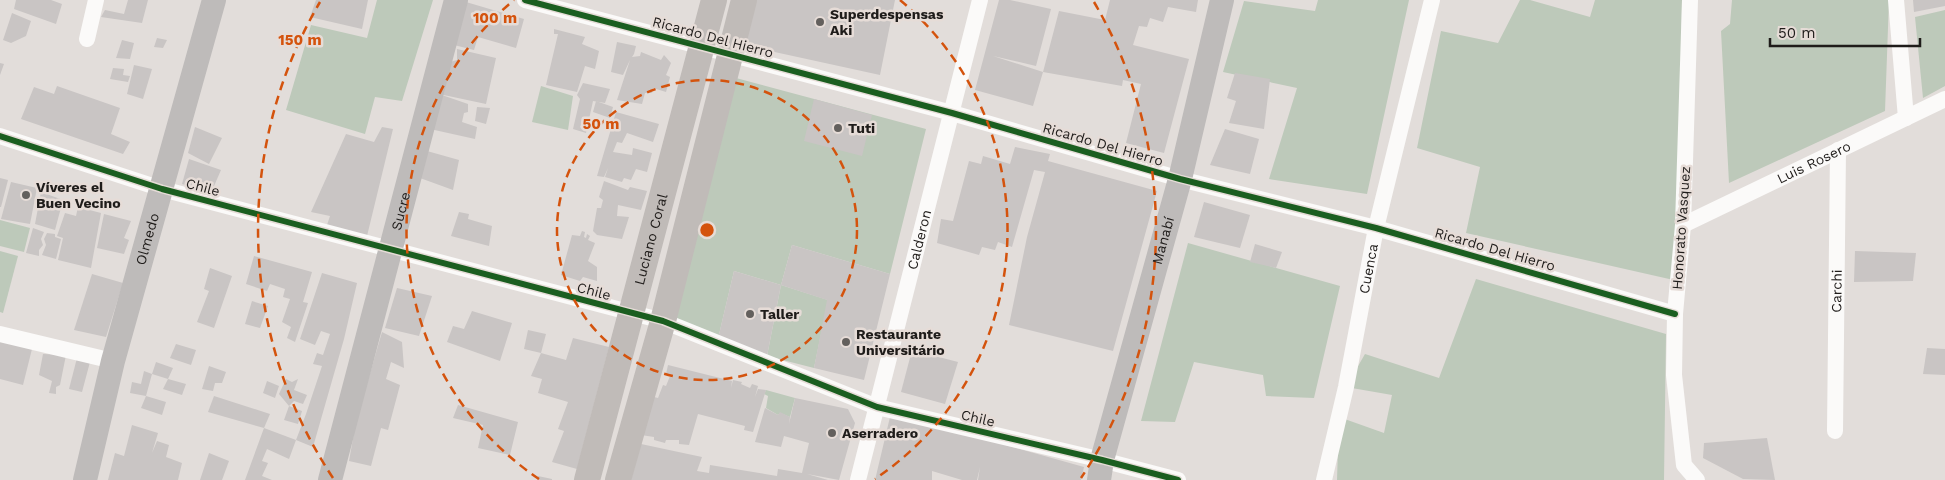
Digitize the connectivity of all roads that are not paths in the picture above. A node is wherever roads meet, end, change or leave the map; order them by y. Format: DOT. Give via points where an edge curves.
graph roads {
  1 [pos="96,0"];
  2 [pos="214,0"];
  3 [pos="456,0"];
  4 [pos="525,0"];
  5 [pos="714,0"];
  6 [pos="744,0"];
  7 [pos="980,0"];
  8 [pos="1222,0"];
  9 [pos="1432,0"];
  10 [pos="1690,0"];
  11 [pos="1896,0"];
  12 [pos="87,39"];
  13 [pos="701,47"];
  14 [pos="729,55"];
  15 [pos="1945,99"];
  16 [pos="952,114"];
  17 [pos="1906,118"];
  18 [pos="0,136"];
  19 [pos="1838,150"];
  20 [pos="1180,179"];
  21 [pos="162,189"];
  22 [pos="1683,225"];
  23 [pos="1376,228"];
  24 [pos="391,250"];
  25 [pos="631,313"];
  26 [pos="1675,314"];
  27 [pos="663,321"];
  28 [pos="0,334"];
  29 [pos="113,361"];
  30 [pos="877,407"];
  31 [pos="1835,431"];
  32 [pos="1101,470"];
  33 [pos="1685,472"];
  34 [pos="86,480"];
  35 [pos="330,480"];
  36 [pos="587,480"];
  37 [pos="618,480"];
  38 [pos="858,480"];
  39 [pos="1178,480"];
  40 [pos="1324,480"];
  41 [pos="1697,480"];
  1 -- 12 [label="street"];
  2 -- 21 [label="street, Olmedo"];
  3 -- 24 [label="street, Sucre"];
  4 -- 13 [label="street, Ricardo Del Hierro"];
  5 -- 13 [label="main road, Luciano Coral"];
  6 -- 14 [label="main road"];
  7 -- 16 [label="street, Calderon"];
  8 -- 20 [label="street, Manabí"];
  9 -- 23 [label="street, Cuenca"];
  10 -- 22 [label="street, Honorato Vasquez"];
  11 -- 17 [label="street"];
  13 -- 14 [label="street, Ricardo Del Hierro"];
  13 -- 25 [label="main road, Luciano Coral"];
  14 -- 16 [label="street, Ricardo Del Hierro"];
  14 -- 27 [label="main road"];
  15 -- 17 [label="street, Luis Rosero"];
  16 -- 20 [label="street, Ricardo Del Hierro"];
  16 -- 30 [label="street, Calderon"];
  17 -- 19 [label="street, Luis Rosero"];
  18 -- 21 [label="street, Chile"];
  19 -- 22 [label="street, Luis Rosero"];
  19 -- 31 [label="street, Carchi"];
  20 -- 23 [label="street, Ricardo Del Hierro"];
  20 -- 32 [label="street, Manabí"];
  21 -- 24 [label="street, Chile"];
  21 -- 29 [label="street, Olmedo"];
  22 -- 26 [label="street, Honorato Vasquez"];
  23 -- 26 [label="street, Ricardo Del Hierro"];
  23 -- 40 [label="street, Cuenca" via="1346,387"];
  24 -- 25 [label="street, Chile"];
  24 -- 35 [label="street, Sucre"];
  25 -- 27 [label="street, Chile"];
  25 -- 36 [label="main road, Luciano Coral"];
  26 -- 33 [label="street, Honorato Vasquez" via="1674,375"];
  27 -- 30 [label="street, Chile"];
  27 -- 37 [label="main road"];
  28 -- 29 [label="street"];
  29 -- 34 [label="street, Olmedo"];
  30 -- 32 [label="street, Chile"];
  30 -- 38 [label="street, Calderon"];
  32 -- 39 [label="street, Chile"];
  33 -- 41 [label="street, Honorato Vasquez"];
}
